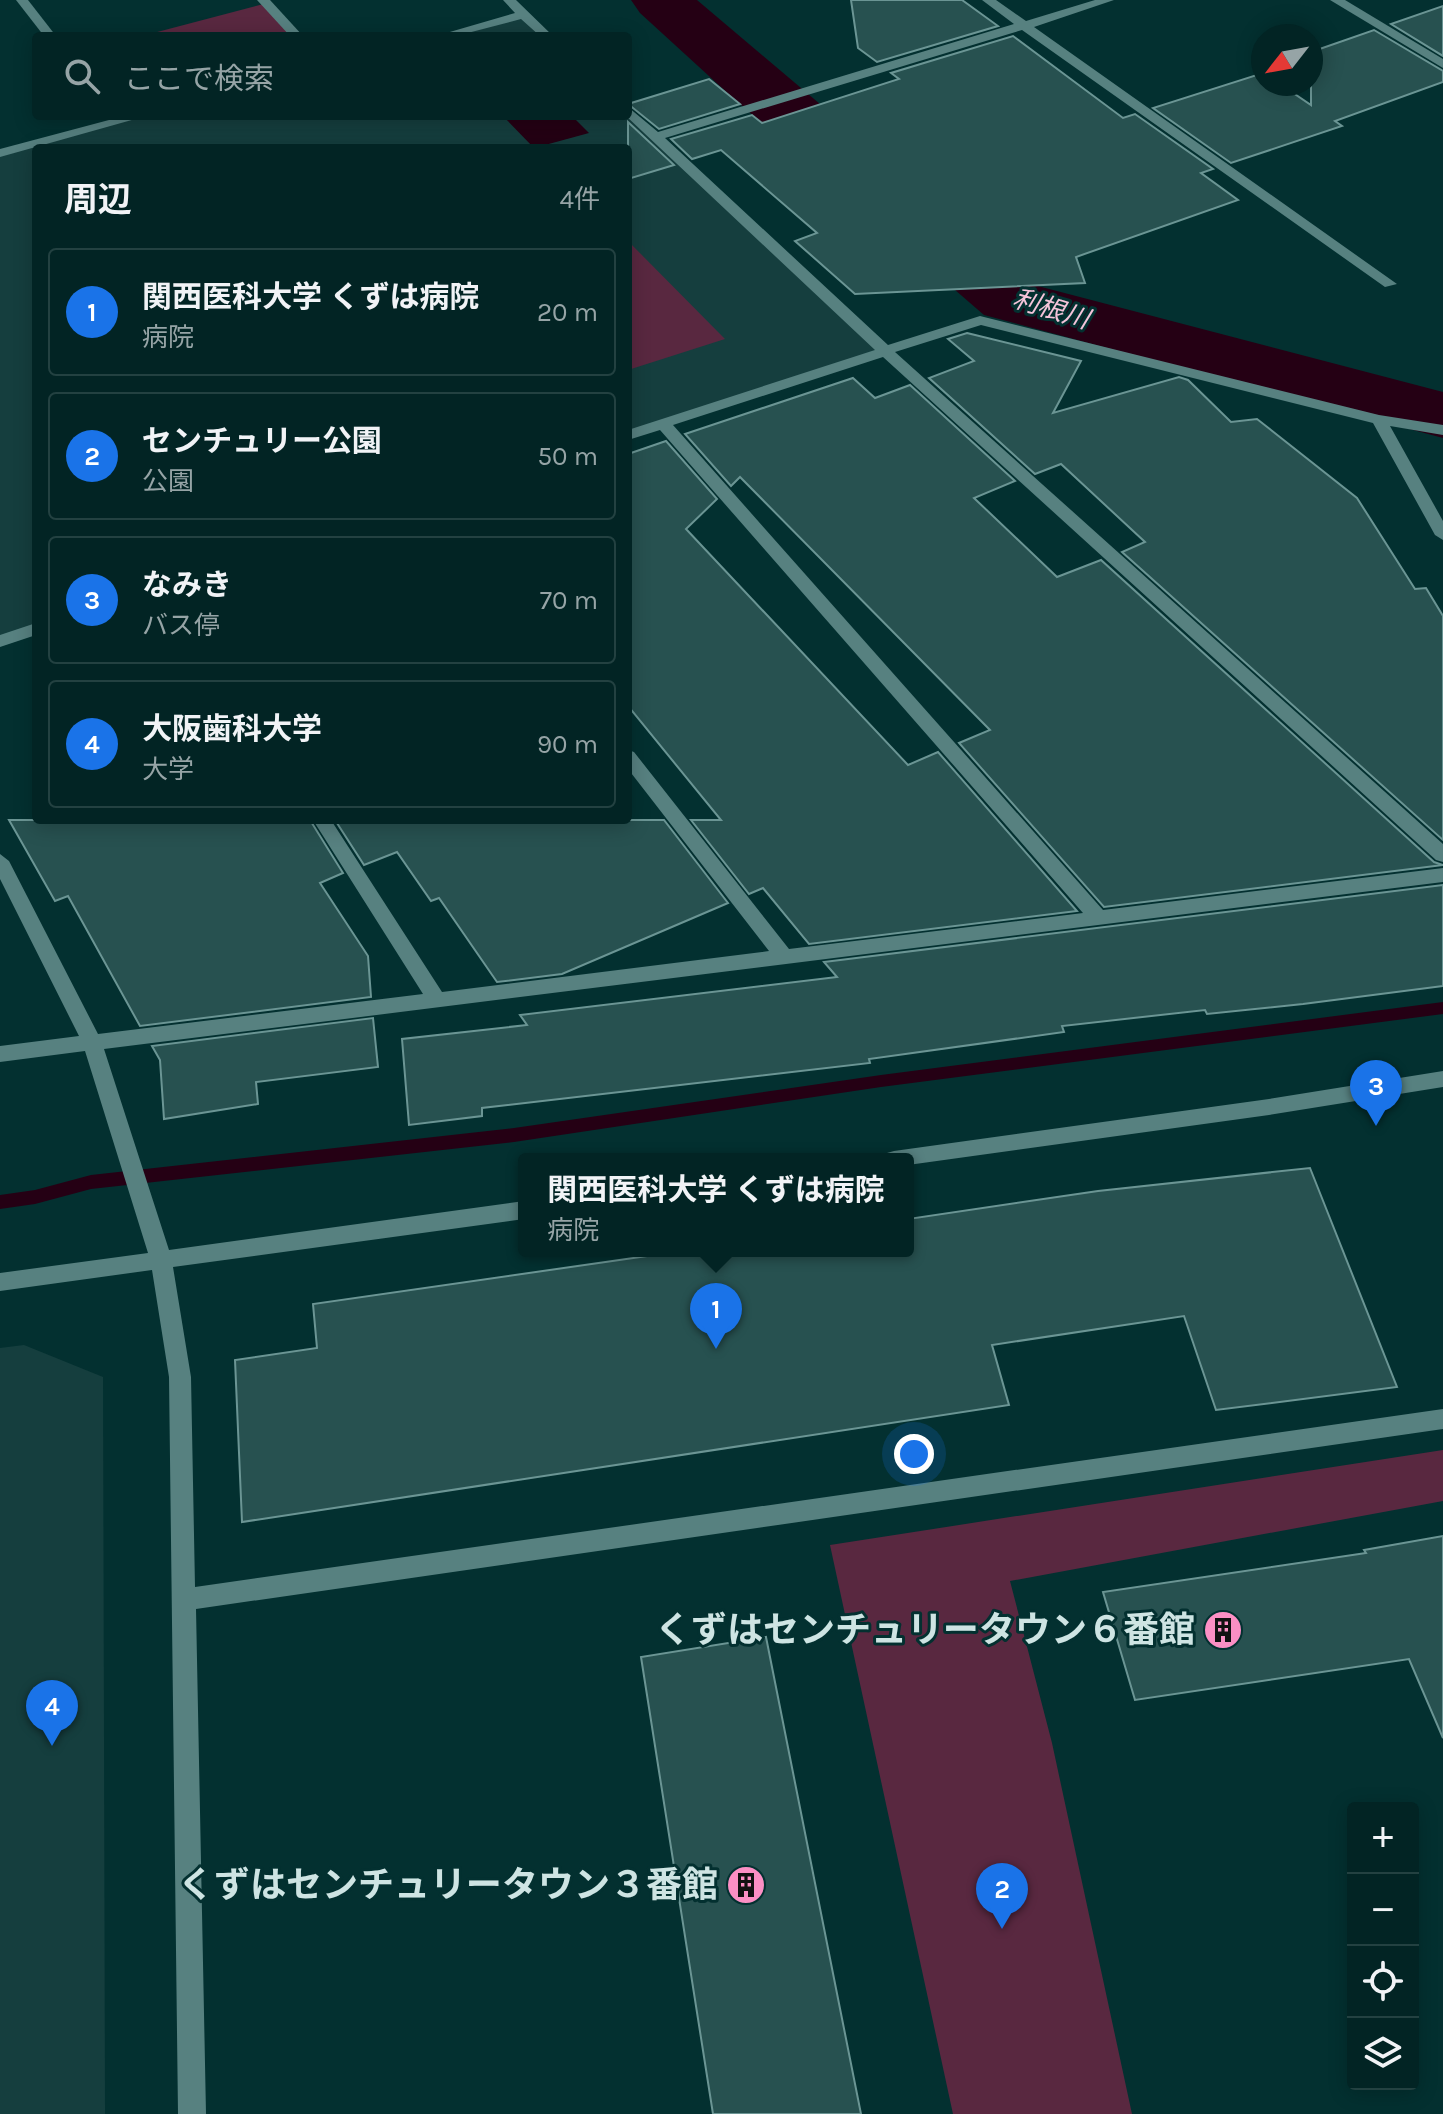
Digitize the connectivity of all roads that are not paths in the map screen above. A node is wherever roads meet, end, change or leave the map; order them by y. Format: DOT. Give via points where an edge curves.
graph roads {
  1 [pos="22,0"];
  2 [pos="263,0"];
  3 [pos="509,0"];
  4 [pos="988,0"];
  5 [pos="1108,0"];
  6 [pos="1336,0"];
  7 [pos="524,14"];
  8 [pos="1024,26"];
  9 [pos="47,32"];
  10 [pos="293,32"];
  11 [pos="457,32"];
  12 [pos="543,32"];
  13 [pos="1443,64"];
  14 [pos="632,115"];
  15 [pos="111,120"];
  16 [pos="656,137"];
  17 [pos="0,153"];
  18 [pos="1390,284"];
  19 [pos="885,351"];
  20 [pos="1379,420"];
  21 [pos="663,424"];
  22 [pos="1443,430"];
  23 [pos="632,434"];
  24 [pos="1443,535"];
  25 [pos="32,630"];
  26 [pos="0,641"];
  27 [pos="632,761"];
  28 [pos="325,824"];
  29 [pos="1443,855"];
  30 [pos="0,861"];
  31 [pos="1443,875"];
  32 [pos="1099,918"];
  33 [pos="784,957"];
  34 [pos="437,1000"];
  35 [pos="92,1042"];
  36 [pos="0,1054"];
  37 [pos="1443,1079"];
  38 [pos="914,1156"];
  39 [pos="518,1211"];
  40 [pos="161,1260"];
  41 [pos="0,1282"];
  42 [pos="1443,1419"];
  43 [pos="184,1600"];
  44 [pos="192,2114"];
  1 -- 9 [label="street"];
  2 -- 10 [label="street"];
  3 -- 7 [label="street"];
  4 -- 8 [label="street"];
  5 -- 8 [label="street"];
  6 -- 13 [label="street"];
  7 -- 11 [label="street"];
  7 -- 12 [label="street"];
  8 -- 16 [label="street"];
  8 -- 18 [label="street"];
  14 -- 16 [label="street"];
  15 -- 17 [label="street"];
  16 -- 19 [label="street"];
  19 -- 20 [label="street" via="980,320"];
  19 -- 21 [label="street"];
  19 -- 29 [label="street"];
  20 -- 22 [label="street"];
  20 -- 24 [label="street"];
  21 -- 23 [label="street"];
  21 -- 32 [label="street"];
  25 -- 26 [label="street"];
  27 -- 33 [label="street"];
  28 -- 34 [label="street"];
  30 -- 35 [label="street"];
  31 -- 32 [label="street"];
  32 -- 33 [label="street"];
  33 -- 34 [label="street"];
  34 -- 35 [label="street"];
  35 -- 36 [label="street"];
  35 -- 40 [label="street"];
  37 -- 38 [label="street"];
  39 -- 40 [label="street"];
  40 -- 41 [label="street"];
  40 -- 43 [label="street" via="180,1377"];
  42 -- 43 [label="street"];
  43 -- 44 [label="street"];
}
